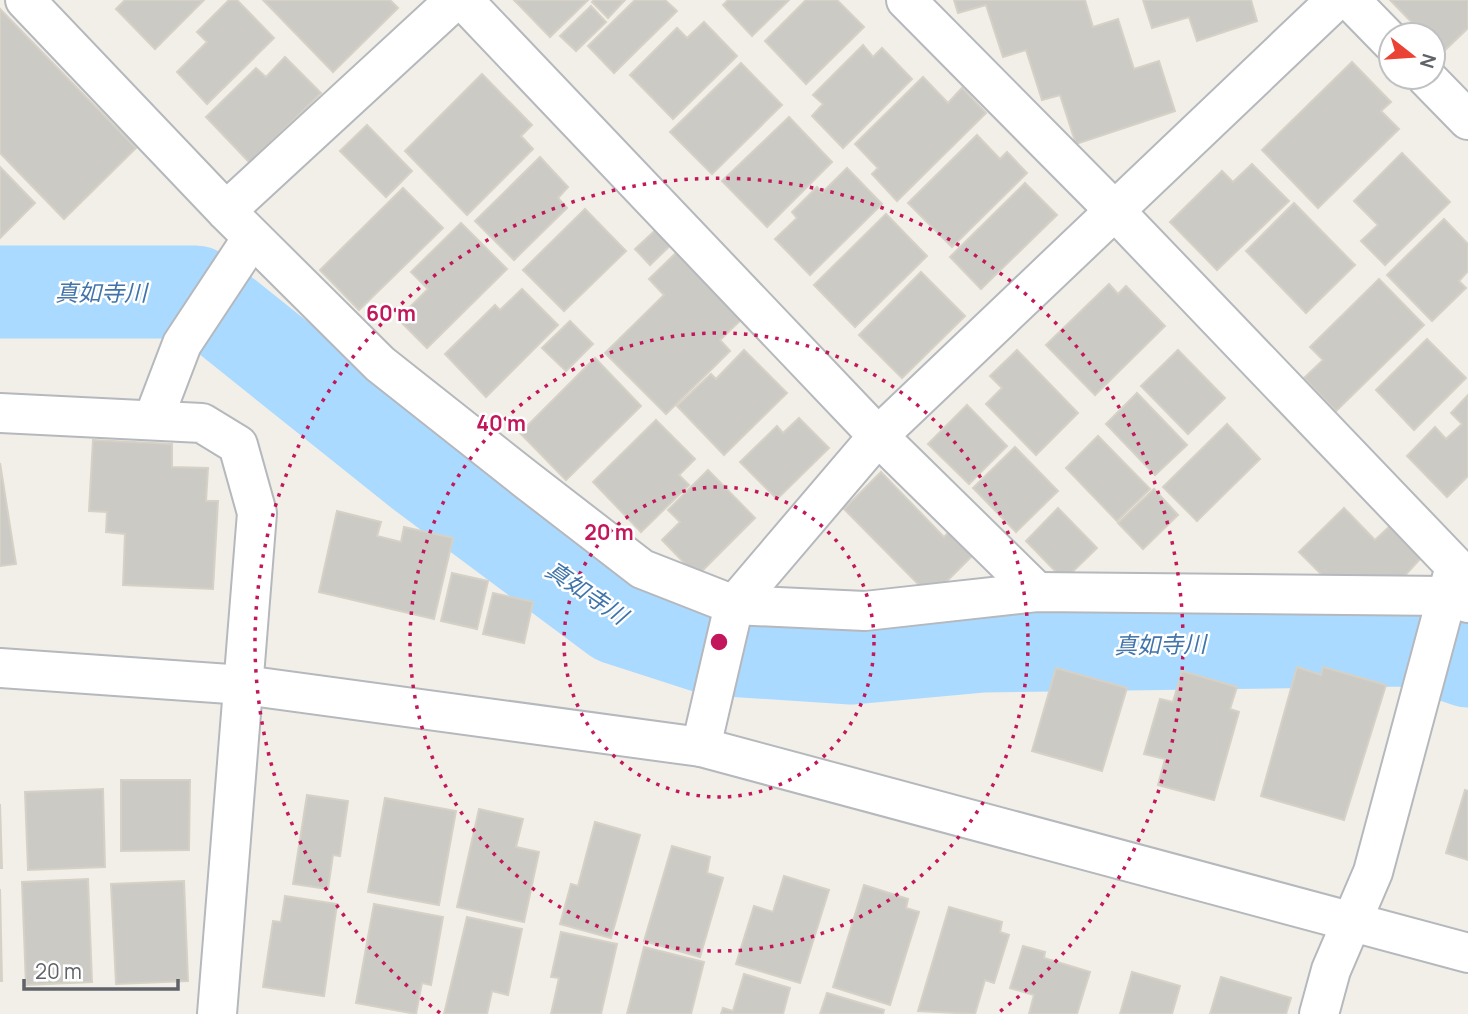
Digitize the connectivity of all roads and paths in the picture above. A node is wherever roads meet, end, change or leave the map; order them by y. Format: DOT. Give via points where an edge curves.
graph roads {
  1 [pos="25,0"];
  2 [pos="455,0"];
  3 [pos="463,0"];
  4 [pos="906,0"];
  5 [pos="1336,0"];
  6 [pos="1350,0"];
  7 [pos="1377,28"];
  8 [pos="1440,91"];
  9 [pos="1468,120"];
  10 [pos="1115,211"];
  11 [pos="239,225"];
  12 [pos="0,414"];
  13 [pos="153,420"];
  14 [pos="878,436"];
  15 [pos="1037,592"];
  16 [pos="1457,599"];
  17 [pos="734,605"];
  18 [pos="0,668"];
  19 [pos="244,685"];
  20 [pos="701,747"];
  21 [pos="1351,923"];
  22 [pos="1468,953"];
  23 [pos="218,1014"];
  24 [pos="1319,1014"];
  1 -- 11 [label="street"];
  2 -- 11 [label="street"];
  3 -- 14 [label="street"];
  4 -- 10 [label="street"];
  5 -- 10 [label="street"];
  6 -- 7 [label="street"];
  8 -- 9 [label="street"];
  10 -- 14 [label="street"];
  10 -- 16 [label="street" via="1455,566"];
  11 -- 13 [label="street" via="182,344"];
  11 -- 17 [label="street" via="380,364 642,569"];
  12 -- 13 [label="street"];
  13 -- 19 [label="street" via="202,423 237,445 257,513"];
  14 -- 15 [label="street"];
  14 -- 17 [label="street"];
  15 -- 16 [label="street"];
  15 -- 17 [label="street" via="866,611"];
  16 -- 21 [label="street" via="1373,872"];
  17 -- 20 [label="street"];
  18 -- 19 [label="street"];
  19 -- 20 [label="street"];
  19 -- 23 [label="street"];
  20 -- 21 [label="street"];
  21 -- 22 [label="street"];
  21 -- 24 [label="street"];
}
